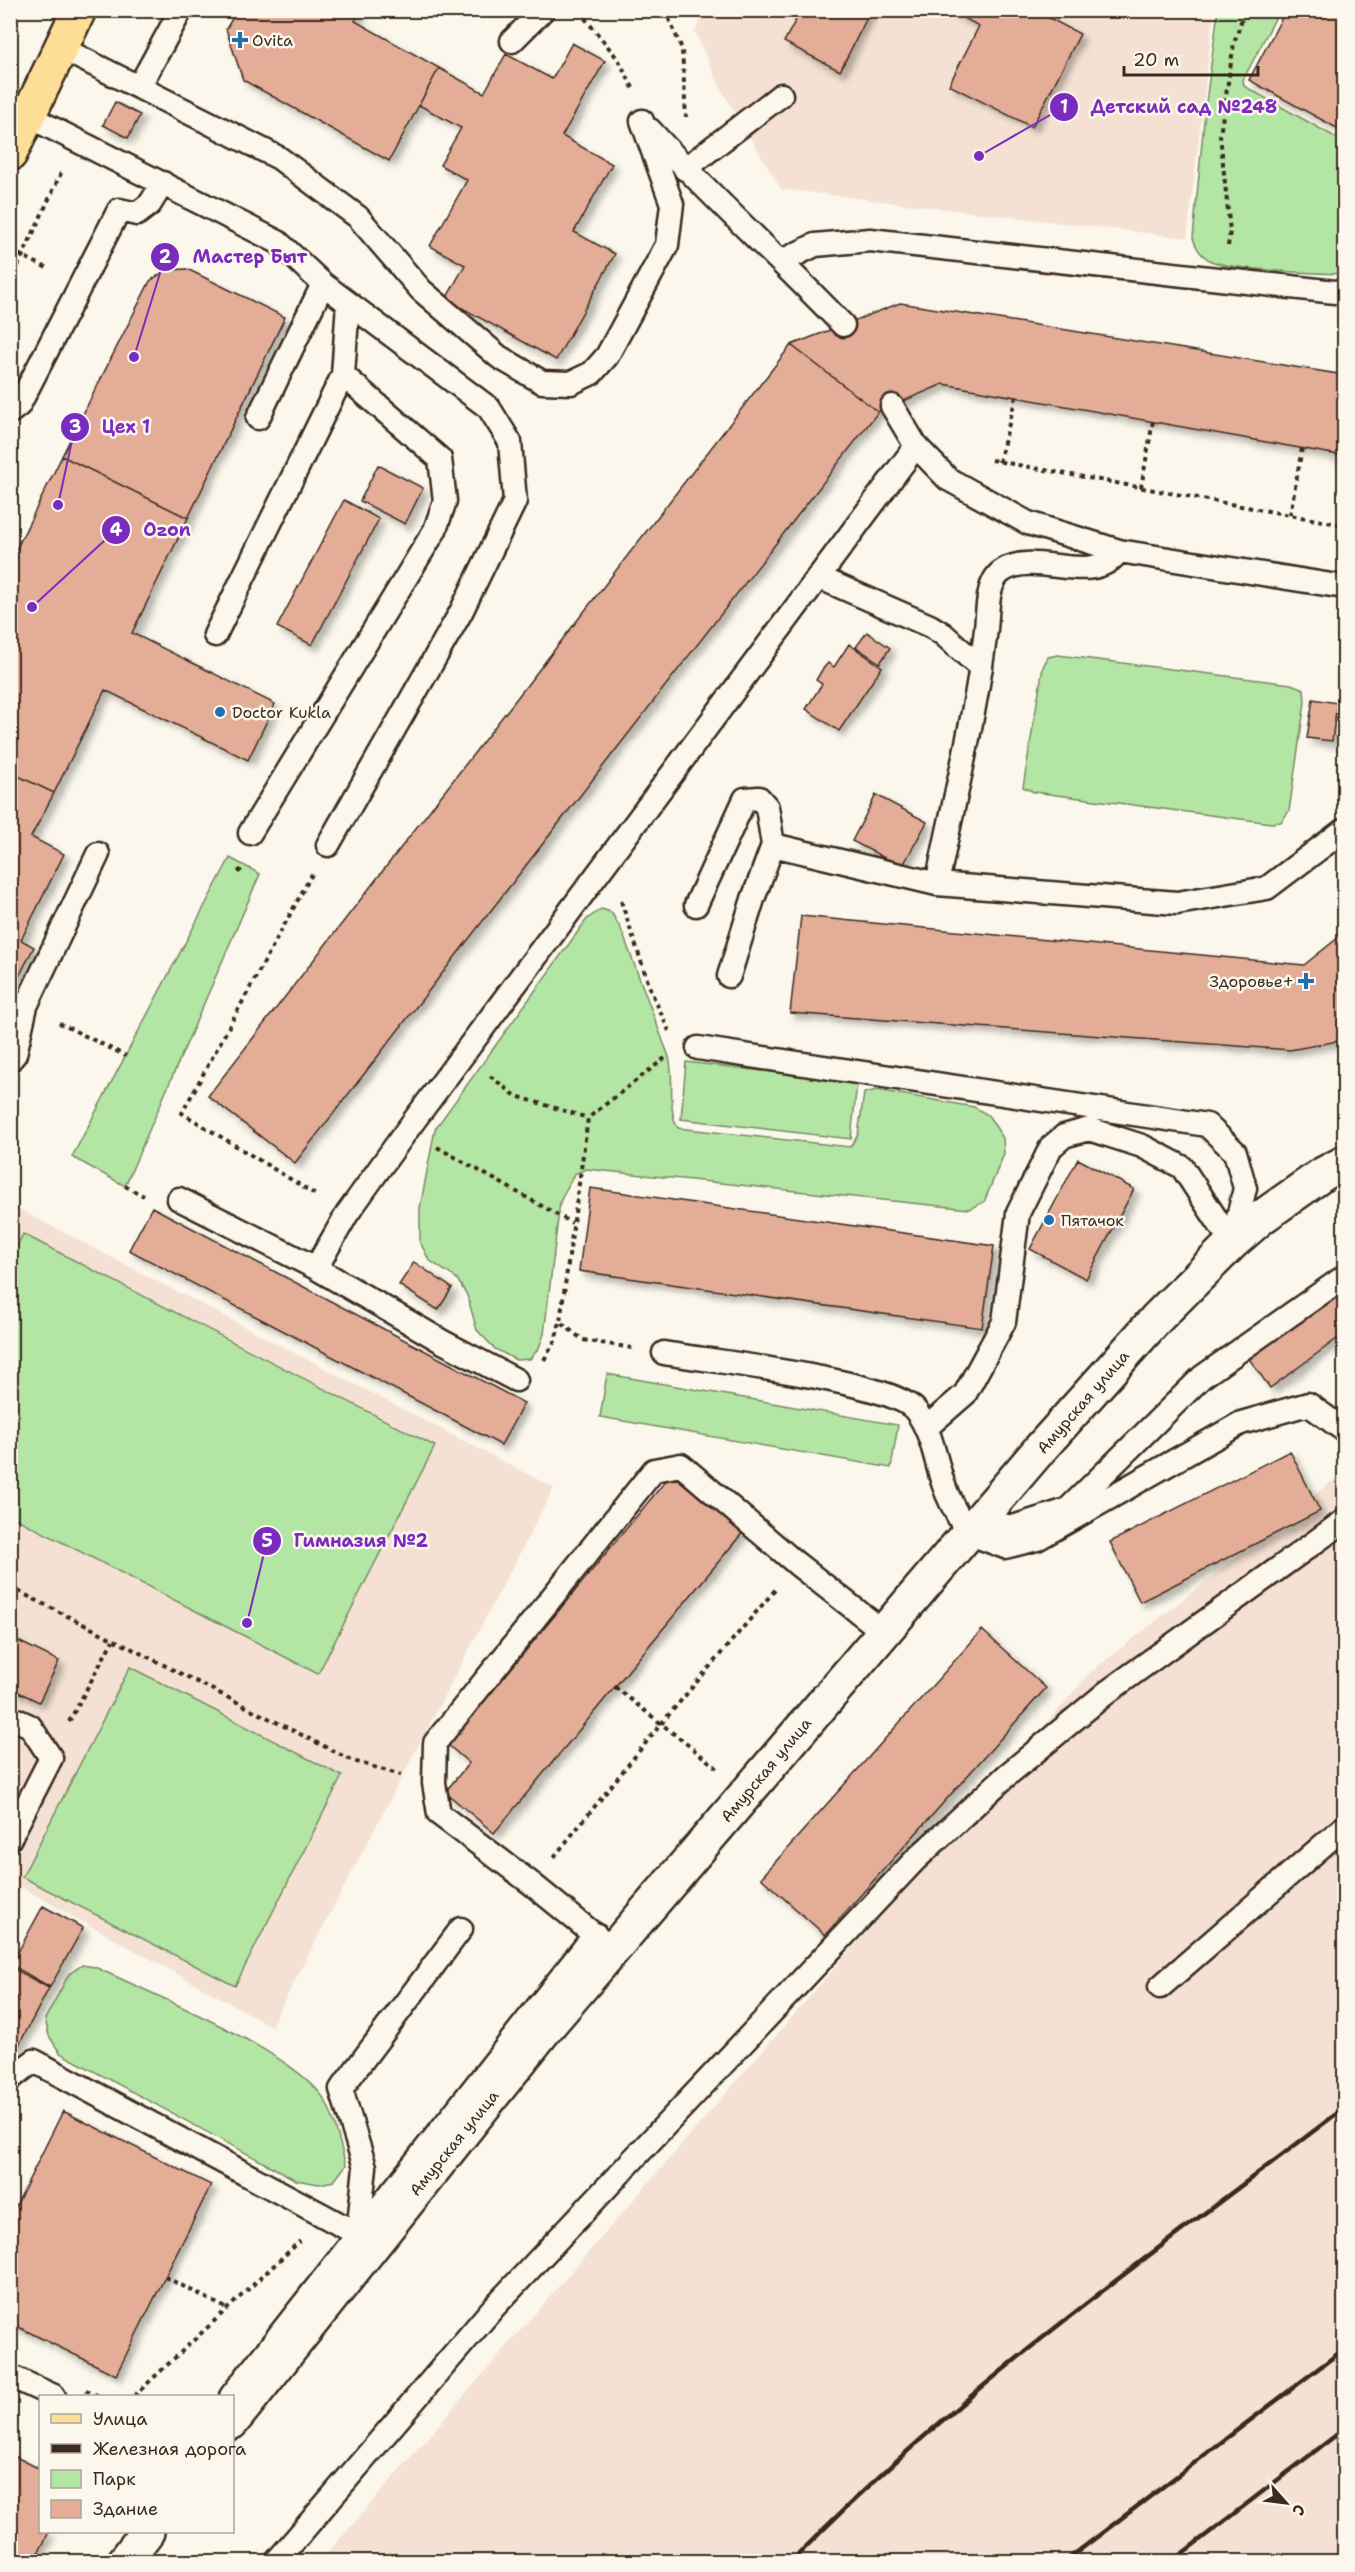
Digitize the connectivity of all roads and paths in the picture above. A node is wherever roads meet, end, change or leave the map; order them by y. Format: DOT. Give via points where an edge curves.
graph roads {
  1 [pos="79,10"];
  2 [pos="181,10"];
  3 [pos="543,10"];
  4 [pos="578,10"];
  5 [pos="665,10"];
  6 [pos="1245,10"];
  7 [pos="512,41"];
  8 [pos="61,48"];
  9 [pos="618,59"];
  10 [pos="139,87"];
  11 [pos="781,95"];
  12 [pos="28,116"];
  13 [pos="10,154"];
  14 [pos="685,169"];
  15 [pos="163,183"];
  16 [pos="10,250"];
  17 [pos="782,261"];
  18 [pos="52,270"];
  19 [pos="1223,279"];
  20 [pos="323,284"];
  21 [pos="1344,293"];
  22 [pos="348,303"];
  23 [pos="843,326"];
  24 [pos="343,375"];
  25 [pos="1016,397"];
  26 [pos="892,406"];
  27 [pos="10,412"];
  28 [pos="258,418"];
  29 [pos="1153,421"];
  30 [pos="916,446"];
  31 [pos="1302,448"];
  32 [pos="989,460"];
  33 [pos="999,462"];
  34 [pos="1141,488"];
  35 [pos="1290,515"];
  36 [pos="1344,525"];
  37 [pos="10,538"];
  38 [pos="20,542"];
  39 [pos="1119,551"];
  40 [pos="818,577"];
  41 [pos="1344,587"];
  42 [pos="215,634"];
  43 [pos="981,668"];
  44 [pos="1344,830"];
  45 [pos="250,833"];
  46 [pos="328,845"];
  47 [pos="773,845"];
  48 [pos="99,854"];
  49 [pos="937,884"];
  50 [pos="696,905"];
  51 [pos="629,926"];
  52 [pos="729,976"];
  53 [pos="651,991"];
  54 [pos="26,1006"];
  55 [pos="698,1048"];
  56 [pos="126,1056"];
  57 [pos="668,1056"];
  58 [pos="10,1060"];
  59 [pos="516,1096"];
  60 [pos="588,1118"];
  61 [pos="406,1130"];
  62 [pos="1344,1163"];
  63 [pos="179,1199"];
  64 [pos="347,1214"];
  65 [pos="572,1223"];
  66 [pos="1232,1243"];
  67 [pos="316,1268"];
  68 [pos="1344,1277"];
  69 [pos="664,1353"];
  70 [pos="516,1380"];
  71 [pos="927,1427"];
  72 [pos="1344,1430"];
  73 [pos="1344,1521"];
  74 [pos="973,1526"];
  75 [pos="797,1564"];
  76 [pos="11,1588"];
  77 [pos="884,1632"];
  78 [pos="113,1640"];
  79 [pos="615,1687"];
  80 [pos="10,1717"];
  81 [pos="661,1724"];
  82 [pos="51,1758"];
  83 [pos="719,1770"];
  84 [pos="434,1783"];
  85 [pos="1344,1827"];
  86 [pos="10,1838"];
  87 [pos="532,1884"];
  88 [pos="461,1929"];
  89 [pos="604,1942"];
  90 [pos="1160,1987"];
  91 [pos="10,2079"];
  92 [pos="327,2217"];
  93 [pos="366,2238"];
  94 [pos="165,2277"];
  95 [pos="228,2309"];
  96 [pos="10,2376"];
  97 [pos="50,2395"];
  98 [pos="136,2395"];
  99 [pos="233,2395"];
  100 [pos="234,2419"];
  101 [pos="146,2533"];
  102 [pos="124,2562"];
  103 [pos="276,2562"];
  1 -- 8 [label="main road"];
  2 -- 10 [label="lane"];
  3 -- 7 [label="lane"];
  4 -- 9 [label="path"];
  5 -- 14 [label="path" via="682,49"];
  6 -- 19 [label="path" via="1234,43 1220,135 1230,231"];
  8 -- 10 [label="lane"];
  8 -- 12 [label="main road"];
  10 -- 14 [label="lane" via="279,158 358,218 421,291 499,357 542,382 571,383 592,373 607,356 667,245 672,204 642,121"];
  11 -- 14 [label="lane"];
  12 -- 13 [label="main road"];
  12 -- 15 [label="lane"];
  14 -- 17 [label="lane"];
  15 -- 20 [label="lane" via="278,242"];
  15 -- 27 [label="lane" via="150,204 137,214 119,210 18,405"];
  16 -- 18 [label="path"];
  17 -- 19 [label="lane" via="815,246 870,240"];
  17 -- 23 [label="lane"];
  19 -- 21 [label="lane"];
  20 -- 22 [label="lane"];
  20 -- 28 [label="lane"];
  22 -- 24 [label="lane"];
  22 -- 46 [label="lane" via="489,408 510,442 514,501 461,612"];
  24 -- 42 [label="lane"];
  24 -- 45 [label="lane" via="440,459 445,501 435,530"];
  25 -- 33 [label="path"];
  26 -- 30 [label="lane"];
  29 -- 34 [label="path"];
  30 -- 39 [label="lane" via="948,479 1028,523"];
  30 -- 40 [label="lane"];
  31 -- 35 [label="path"];
  32 -- 33 [label="path"];
  33 -- 34 [label="path"];
  34 -- 35 [label="path"];
  35 -- 36 [label="path"];
  37 -- 38 [label="path"];
  39 -- 41 [label="lane"];
  39 -- 43 [label="lane" via="1112,561 1092,567 1018,563 1001,571 991,586"];
  40 -- 43 [label="lane" via="930,626"];
  40 -- 61 [label="lane"];
  43 -- 49 [label="lane"];
  44 -- 49 [label="lane" via="1267,888 1178,903"];
  46 -- 64 [label="path" via="182,1113"];
  47 -- 49 [label="lane"];
  47 -- 50 [label="lane" via="767,807 759,798 745,799"];
  47 -- 52 [label="lane"];
  48 -- 54 [label="lane"];
  51 -- 53 [label="path"];
  54 -- 56 [label="path"];
  54 -- 58 [label="lane" via="15,1054"];
  55 -- 66 [label="lane" via="1207,1125 1235,1152 1245,1188"];
  57 -- 60 [label="path"];
  59 -- 60 [label="path"];
  60 -- 65 [label="path"];
  61 -- 64 [label="lane"];
  61 -- 65 [label="path"];
  62 -- 66 [label="street, Амурская улица" via="1262,1217"];
  63 -- 67 [label="lane"];
  64 -- 67 [label="lane"];
  65 -- 69 [label="path" via="560,1322 583,1340"];
  66 -- 71 [label="lane" via="1182,1167 1142,1146 1089,1129 1064,1136 1051,1148 1018,1214 1004,1322 964,1394"];
  66 -- 74 [label="street, Амурская улица" via="1157,1318"];
  67 -- 70 [label="lane"];
  68 -- 74 [label="lane" via="1202,1377 1067,1510 1013,1527"];
  69 -- 71 [label="lane" via="852,1384 895,1395 915,1408"];
  71 -- 74 [label="lane" via="944,1485"];
  72 -- 74 [label="lane" via="1308,1404 1241,1423 1036,1539 1005,1547"];
  73 -- 103 [label="lane" via="1106,1693 1006,1776 915,1860 494,2307"];
  74 -- 77 [label="street, Амурская улица"];
  75 -- 77 [label="lane"];
  75 -- 81 [label="path"];
  75 -- 84 [label="lane" via="681,1465 654,1470 435,1743"];
  76 -- 78 [label="path"];
  77 -- 89 [label="street, Амурская улица"];
  78 -- 82 [label="path"];
  78 -- 84 [label="path" via="352,1761"];
  79 -- 81 [label="path"];
  80 -- 82 [label="lane" via="30,1726"];
  81 -- 83 [label="path"];
  81 -- 87 [label="path"];
  82 -- 86 [label="lane"];
  84 -- 87 [label="lane" via="439,1814"];
  85 -- 90 [label="lane"];
  87 -- 89 [label="lane"];
  88 -- 93 [label="lane" via="341,2089 365,2167"];
  89 -- 93 [label="street, Амурская улица"];
  91 -- 92 [label="lane" via="34,2061"];
  92 -- 93 [label="lane"];
  92 -- 95 [label="path"];
  93 -- 99 [label="lane"];
  93 -- 100 [label="street, Амурская улица"];
  94 -- 95 [label="path"];
  95 -- 98 [label="path"];
  96 -- 97 [label="lane"];
  101 -- 102 [label="street"];
}
